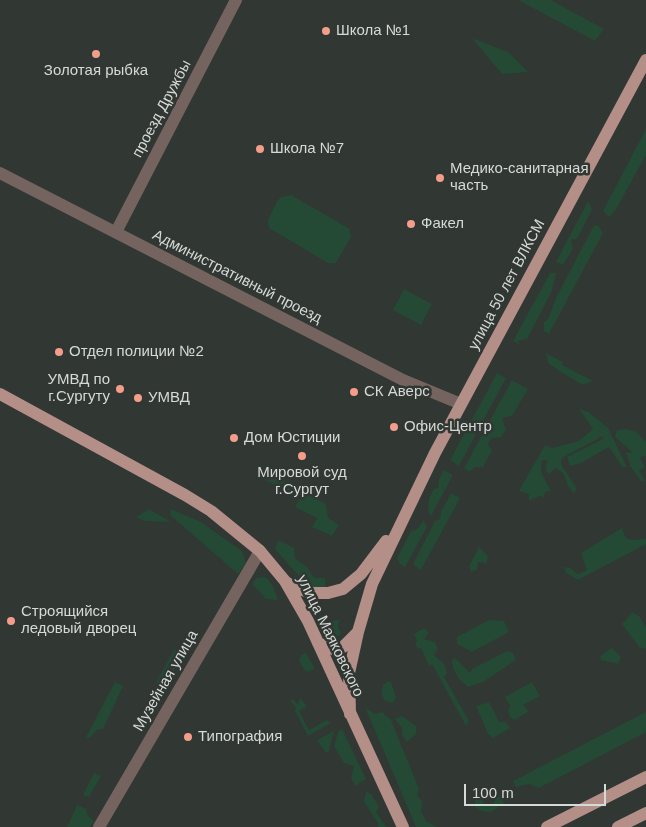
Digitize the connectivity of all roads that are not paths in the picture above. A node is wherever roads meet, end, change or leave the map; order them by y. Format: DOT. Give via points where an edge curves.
graph roads {
  1 [pos="236,0"];
  2 [pos="646,60"];
  3 [pos="0,173"];
  4 [pos="116,232"];
  5 [pos="0,394"];
  6 [pos="461,404"];
  7 [pos="398,525"];
  8 [pos="260,551"];
  9 [pos="286,581"];
  10 [pos="358,632"];
  11 [pos="318,643"];
  12 [pos="350,714"];
  13 [pos="646,777"];
  14 [pos="646,812"];
  15 [pos="99,827"];
  16 [pos="403,827"];
  17 [pos="547,827"];
  18 [pos="618,827"];
  1 -- 4 [label="street, проезд Дружбы"];
  2 -- 6 [label="main road, улица 50 лет ВЛКСМ"];
  3 -- 4 [label="street, Административный проезд"];
  4 -- 6 [label="street, Административный проезд" via="403,380"];
  5 -- 8 [label="main road, улица Маяковского" via="192,499"];
  6 -- 7 [label="main road, улица 50 лет ВЛКСМ"];
  7 -- 9 [label="main road, улица 50 лет ВЛКСМ" via="361,574 343,588 314,593 297,589"];
  7 -- 10 [label="main road, улица 50 лет ВЛКСМ" via="372,584"];
  8 -- 9 [label="main road, улица Маяковского"];
  8 -- 15 [label="street, Музейная улица"];
  9 -- 11 [label="main road, улица Маяковского"];
  10 -- 11 [label="main road" via="343,647 335,650"];
  10 -- 12 [label="main road, улица 50 лет ВЛКСМ" via="349,673"];
  11 -- 12 [label="main road, улица Маяковского"];
  12 -- 16 [label="main road, улица Маяковского"];
  13 -- 17 [label="main road"];
  14 -- 18 [label="main road"];
}
